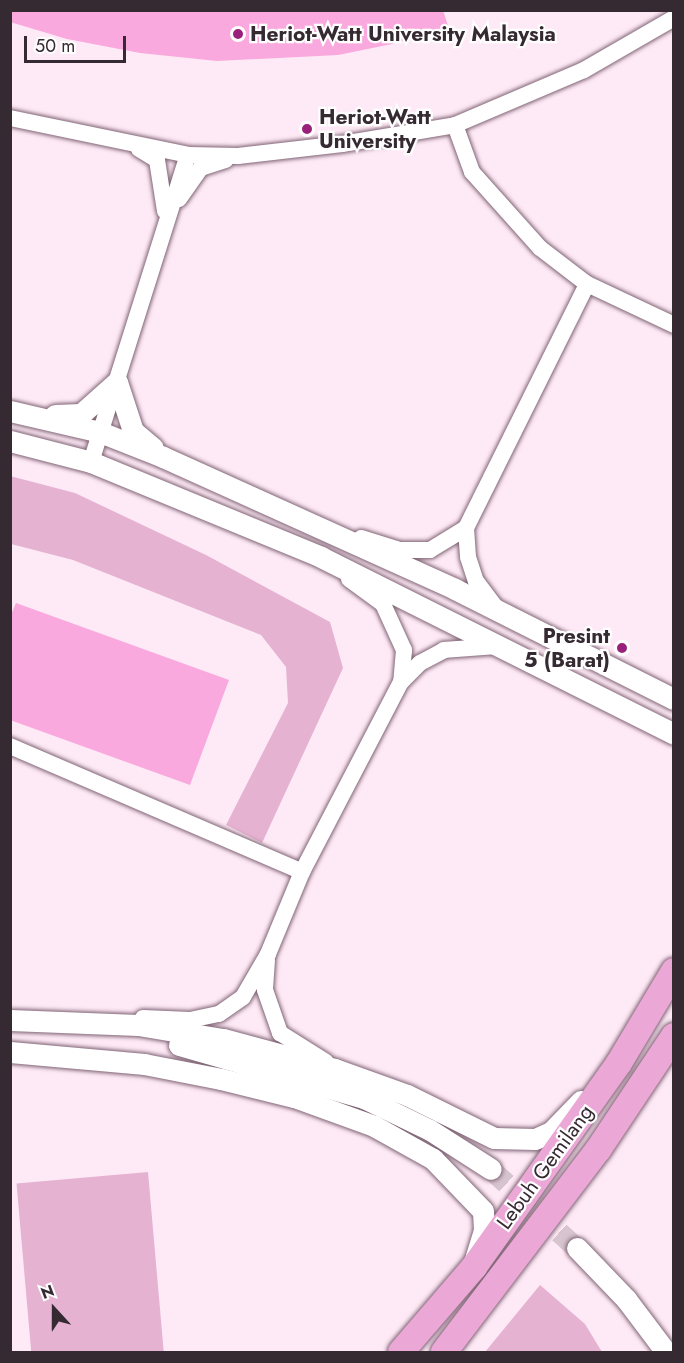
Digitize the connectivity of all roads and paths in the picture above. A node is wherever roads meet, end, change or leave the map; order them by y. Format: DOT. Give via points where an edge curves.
graph roads {
  1 [pos="674,18"];
  2 [pos="10,118"];
  3 [pos="455,125"];
  4 [pos="127,142"];
  5 [pos="188,155"];
  6 [pos="238,156"];
  7 [pos="165,218"];
  8 [pos="586,284"];
  9 [pos="674,325"];
  10 [pos="117,382"];
  11 [pos="19,413"];
  12 [pos="100,432"];
  13 [pos="10,441"];
  14 [pos="163,457"];
  15 [pos="91,462"];
  16 [pos="466,528"];
  17 [pos="327,529"];
  18 [pos="321,557"];
  19 [pos="497,610"];
  20 [pos="500,646"];
  21 [pos="401,682"];
  22 [pos="674,699"];
  23 [pos="674,734"];
  24 [pos="10,746"];
  25 [pos="302,872"];
  26 [pos="268,954"];
  27 [pos="674,971"];
  28 [pos="15,1023"];
  29 [pos="674,1036"];
  30 [pos="18,1052"];
  31 [pos="619,1063"];
  32 [pos="264,1068"];
  33 [pos="335,1069"];
  34 [pos="491,1169"];
  35 [pos="577,1248"];
  36 [pos="474,1266"];
  37 [pos="401,1353"];
  38 [pos="444,1353"];
  39 [pos="666,1353"];
  1 -- 3 [label="street" via="584,70"];
  2 -- 4 [label="street"];
  3 -- 6 [label="street"];
  3 -- 8 [label="street" via="472,172 500,206 540,248"];
  4 -- 5 [label="street"];
  4 -- 7 [label="street" via="157,160"];
  5 -- 6 [label="street"];
  5 -- 7 [label="street"];
  6 -- 7 [label="street" via="201,168"];
  7 -- 10 [label="street"];
  8 -- 9 [label="street"];
  8 -- 16 [label="street"];
  10 -- 11 [label="street" via="81,414"];
  10 -- 12 [label="street"];
  10 -- 14 [label="street" via="133,431"];
  11 -- 12 [label="street"];
  12 -- 14 [label="street"];
  12 -- 15 [label="street"];
  13 -- 15 [label="street"];
  14 -- 17 [label="street"];
  15 -- 18 [label="street"];
  16 -- 17 [label="street" via="430,550 400,550"];
  16 -- 19 [label="street" via="468,557 476,581"];
  17 -- 19 [label="street"];
  18 -- 20 [label="street"];
  18 -- 21 [label="street" via="383,604 404,650"];
  19 -- 22 [label="street"];
  20 -- 21 [label="street" via="444,650 420,663"];
  20 -- 23 [label="street"];
  21 -- 25 [label="street"];
  24 -- 25 [label="street"];
  25 -- 26 [label="street"];
  26 -- 28 [label="street" via="243,997 219,1014 190,1020 81,1014"];
  26 -- 33 [label="street" via="265,990 280,1033"];
  27 -- 31 [label="main road, Lebuh Gemilang"];
  28 -- 32 [label="street" via="193,1047"];
  28 -- 33 [label="street" via="138,1025 223,1039"];
  29 -- 38 [label="main road, Lebuh Gemilang" via="598,1150"];
  30 -- 32 [label="street" via="138,1053"];
  30 -- 36 [label="street" via="144,1064 221,1079 294,1097 374,1126 433,1158 483,1211 484,1230"];
  31 -- 33 [label="street" via="551,1132 517,1141 494,1138 407,1095"];
  31 -- 36 [label="main road, Lebuh Gemilang"];
  32 -- 34 [label="street" via="364,1098 430,1130"];
  35 -- 39 [label="street" via="626,1299"];
  36 -- 37 [label="main road, Lebuh Gemilang"];
}
